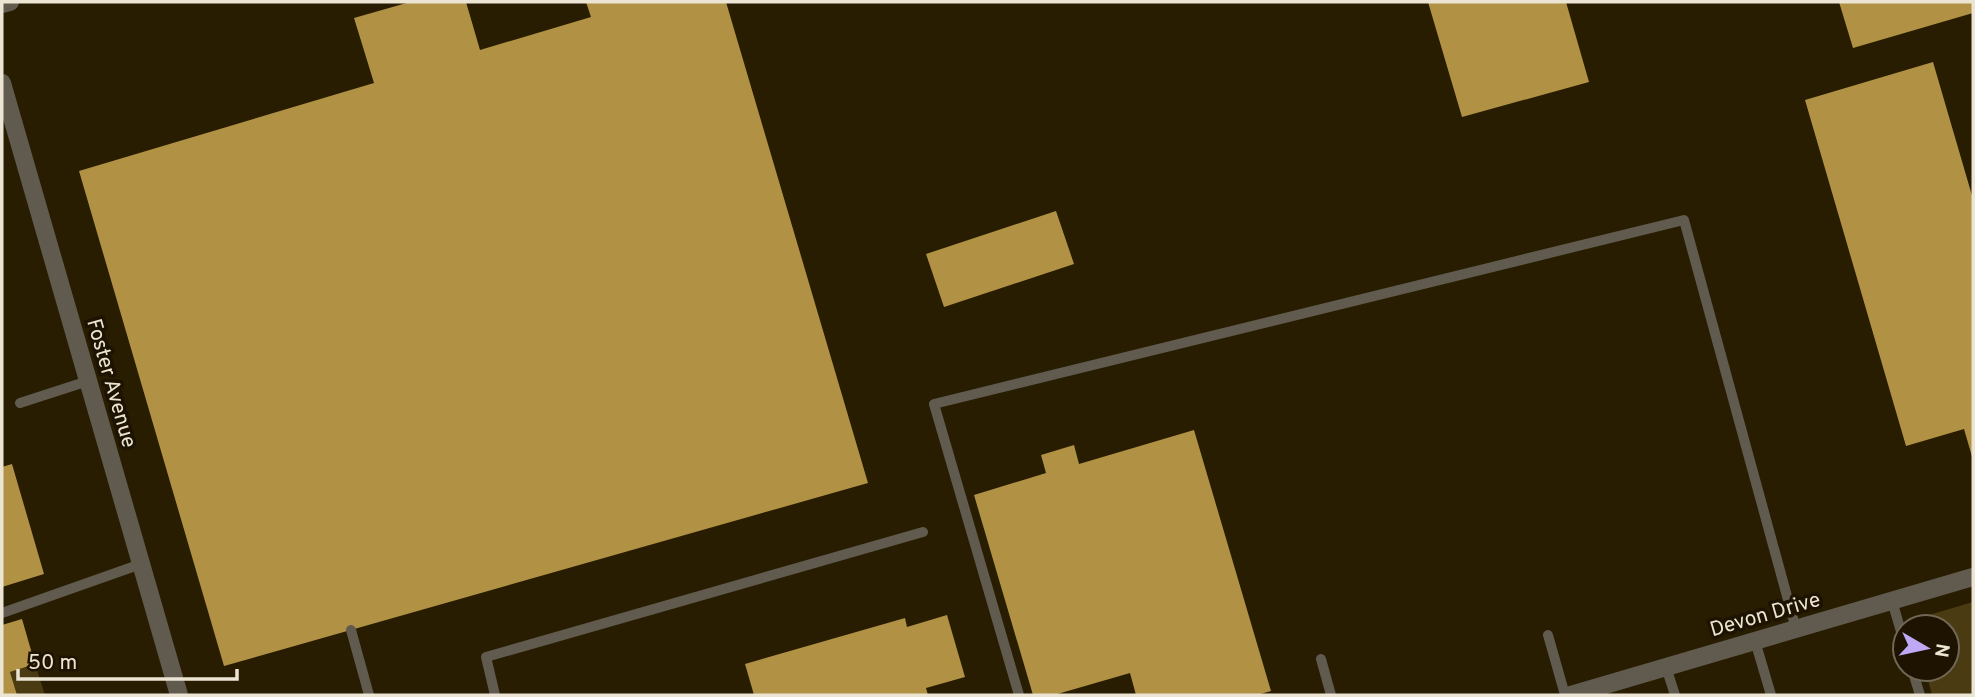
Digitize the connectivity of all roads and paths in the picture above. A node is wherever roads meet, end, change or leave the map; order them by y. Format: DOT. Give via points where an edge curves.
graph roads {
  1 [pos="10,2"];
  2 [pos="2,4"];
  3 [pos="2,83"];
  4 [pos="88,381"];
  5 [pos="20,403"];
  6 [pos="923,532"];
  7 [pos="141,564"];
  8 [pos="1973,577"];
  9 [pos="1892,601"];
  10 [pos="2,613"];
  11 [pos="1896,613"];
  12 [pos="1797,629"];
  13 [pos="351,630"];
  14 [pos="1548,635"];
  15 [pos="1755,641"];
  16 [pos="1321,659"];
  17 [pos="1666,667"];
  18 [pos="179,695"];
  19 [pos="369,695"];
  20 [pos="495,695"];
  21 [pos="1019,695"];
  22 [pos="1331,695"];
  23 [pos="1568,695"];
  24 [pos="1675,695"];
  25 [pos="1771,695"];
  1 -- 2 [label="street"];
  3 -- 4 [label="street, Foster Avenue"];
  4 -- 5 [label="lane"];
  4 -- 7 [label="street, Foster Avenue"];
  6 -- 20 [label="lane" via="486,657"];
  7 -- 10 [label="lane"];
  7 -- 18 [label="street, Foster Avenue"];
  8 -- 9 [label="street, Devon Drive"];
  9 -- 11 [label="lane"];
  9 -- 12 [label="street, Devon Drive"];
  12 -- 15 [label="street, Devon Drive"];
  12 -- 21 [label="lane" via="1684,220 934,404"];
  13 -- 19 [label="lane"];
  14 -- 23 [label="lane"];
  15 -- 17 [label="street, Devon Drive"];
  15 -- 25 [label="lane"];
  16 -- 22 [label="lane"];
  17 -- 23 [label="street, Devon Drive"];
  17 -- 24 [label="lane"];
}
